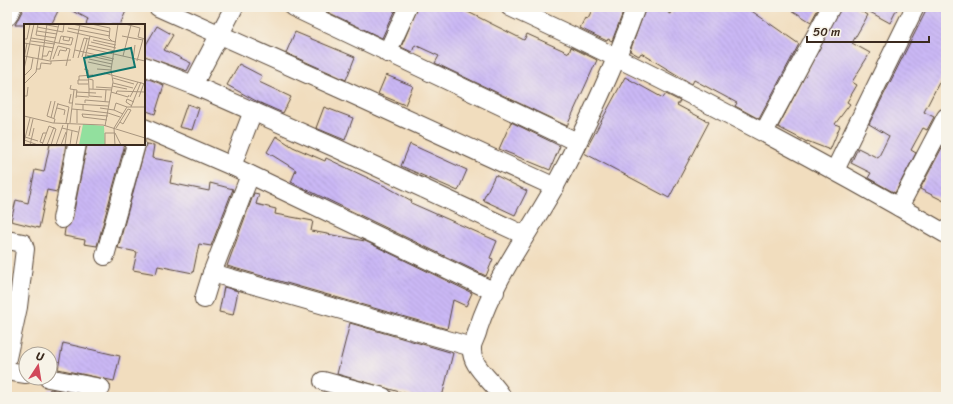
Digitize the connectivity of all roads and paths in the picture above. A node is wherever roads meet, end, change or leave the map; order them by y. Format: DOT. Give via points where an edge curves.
graph roads {
  1 [pos="158,7"];
  2 [pos="234,7"];
  3 [pos="293,7"];
  4 [pos="408,7"];
  5 [pos="510,7"];
  6 [pos="636,7"];
  7 [pos="831,7"];
  8 [pos="915,7"];
  9 [pos="218,34"];
  10 [pos="387,53"];
  11 [pos="616,56"];
  12 [pos="145,66"];
  13 [pos="193,85"];
  14 [pos="253,111"];
  15 [pos="946,117"];
  16 [pos="145,128"];
  17 [pos="764,132"];
  18 [pos="577,142"];
  19 [pos="77,145"];
  20 [pos="136,145"];
  21 [pos="232,166"];
  22 [pos="835,170"];
  23 [pos="250,175"];
  24 [pos="554,187"];
  25 [pos="899,207"];
  26 [pos="62,219"];
  27 [pos="946,234"];
  28 [pos="524,235"];
  29 [pos="7,240"];
  30 [pos="105,256"];
  31 [pos="212,273"];
  32 [pos="495,292"];
  33 [pos="204,299"];
  34 [pos="12,306"];
  35 [pos="472,347"];
  36 [pos="7,358"];
  37 [pos="7,371"];
  38 [pos="18,373"];
  39 [pos="58,380"];
  40 [pos="323,381"];
  41 [pos="101,388"];
  42 [pos="383,397"];
  43 [pos="502,397"];
  1 -- 9 [label="street"];
  2 -- 9 [label="street"];
  3 -- 10 [label="street"];
  4 -- 10 [label="street"];
  5 -- 11 [label="street"];
  6 -- 11 [label="street"];
  7 -- 17 [label="street"];
  8 -- 22 [label="street"];
  9 -- 13 [label="street"];
  9 -- 24 [label="street"];
  10 -- 18 [label="street"];
  11 -- 17 [label="street"];
  11 -- 18 [label="street" via="603,91"];
  12 -- 13 [label="street"];
  13 -- 14 [label="street"];
  14 -- 21 [label="street"];
  14 -- 28 [label="street"];
  15 -- 25 [label="street"];
  16 -- 21 [label="street"];
  17 -- 22 [label="street"];
  18 -- 24 [label="street"];
  19 -- 26 [label="street"];
  20 -- 30 [label="street"];
  21 -- 23 [label="street"];
  22 -- 25 [label="street"];
  23 -- 31 [label="street"];
  23 -- 32 [label="street"];
  24 -- 28 [label="street"];
  25 -- 27 [label="street"];
  28 -- 32 [label="street"];
  29 -- 34 [label="street" via="23,243 25,249"];
  31 -- 33 [label="street"];
  31 -- 35 [label="street"];
  32 -- 35 [label="street" via="483,315"];
  34 -- 36 [label="street"];
  35 -- 43 [label="street" via="474,361"];
  37 -- 38 [label="street"];
  39 -- 41 [label="street"];
  40 -- 42 [label="street"];
}
